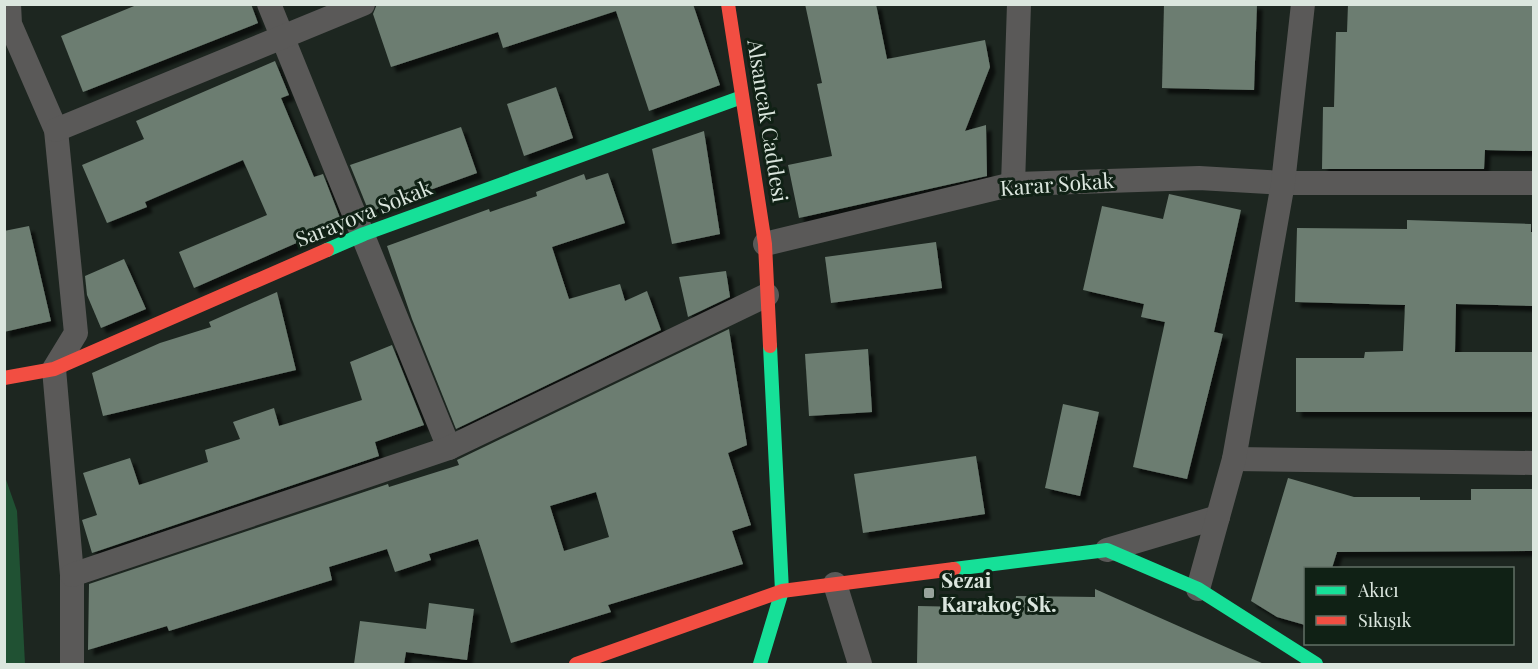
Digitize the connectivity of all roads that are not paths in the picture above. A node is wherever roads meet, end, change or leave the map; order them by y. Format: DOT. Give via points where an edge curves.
graph roads {
  1 [pos="269,4"];
  2 [pos="363,4"];
  3 [pos="728,4"];
  4 [pos="1019,4"];
  5 [pos="1303,4"];
  6 [pos="8,18"];
  7 [pos="280,37"];
  8 [pos="742,97"];
  9 [pos="56,130"];
  10 [pos="1283,183"];
  11 [pos="1533,183"];
  12 [pos="1013,184"];
  13 [pos="364,234"];
  14 [pos="765,244"];
  15 [pos="767,295"];
  16 [pos="54,369"];
  17 [pos="4,378"];
  18 [pos="449,448"];
  19 [pos="1234,459"];
  20 [pos="1533,463"];
  21 [pos="1218,517"];
  22 [pos="1107,550"];
  23 [pos="72,575"];
  24 [pos="835,584"];
  25 [pos="1198,589"];
  26 [pos="782,591"];
  27 [pos="72,664"];
  28 [pos="576,664"];
  29 [pos="760,664"];
  30 [pos="860,664"];
  31 [pos="1316,664"];
  1 -- 7 [label="street"];
  2 -- 7 [label="street"];
  3 -- 8 [label="street, Alsancak Caddesi"];
  4 -- 12 [label="street"];
  5 -- 10 [label="street"];
  6 -- 9 [label="street"];
  7 -- 9 [label="street"];
  7 -- 13 [label="street"];
  8 -- 13 [label="street, Sarayova Sokak"];
  8 -- 14 [label="street, Alsancak Caddesi"];
  9 -- 16 [label="street" via="76,333"];
  10 -- 11 [label="street, Karar Sokak"];
  10 -- 12 [label="street, Karar Sokak" via="1199,178"];
  10 -- 19 [label="street"];
  12 -- 14 [label="street, Karar Sokak"];
  13 -- 16 [label="street, Sarayova Sokak"];
  13 -- 18 [label="street"];
  14 -- 15 [label="street, Alsancak Caddesi"];
  15 -- 18 [label="street"];
  15 -- 26 [label="street, Alsancak Caddesi"];
  16 -- 17 [label="street, Sarayova Sokak"];
  16 -- 23 [label="street"];
  18 -- 23 [label="street"];
  19 -- 20 [label="street"];
  19 -- 21 [label="street"];
  21 -- 22 [label="street"];
  21 -- 25 [label="street"];
  22 -- 24 [label="street"];
  22 -- 25 [label="street"];
  23 -- 27 [label="street"];
  24 -- 26 [label="street"];
  24 -- 30 [label="street"];
  25 -- 31 [label="street"];
  26 -- 28 [label="street"];
  26 -- 29 [label="street, Alsancak Caddesi"];
}
